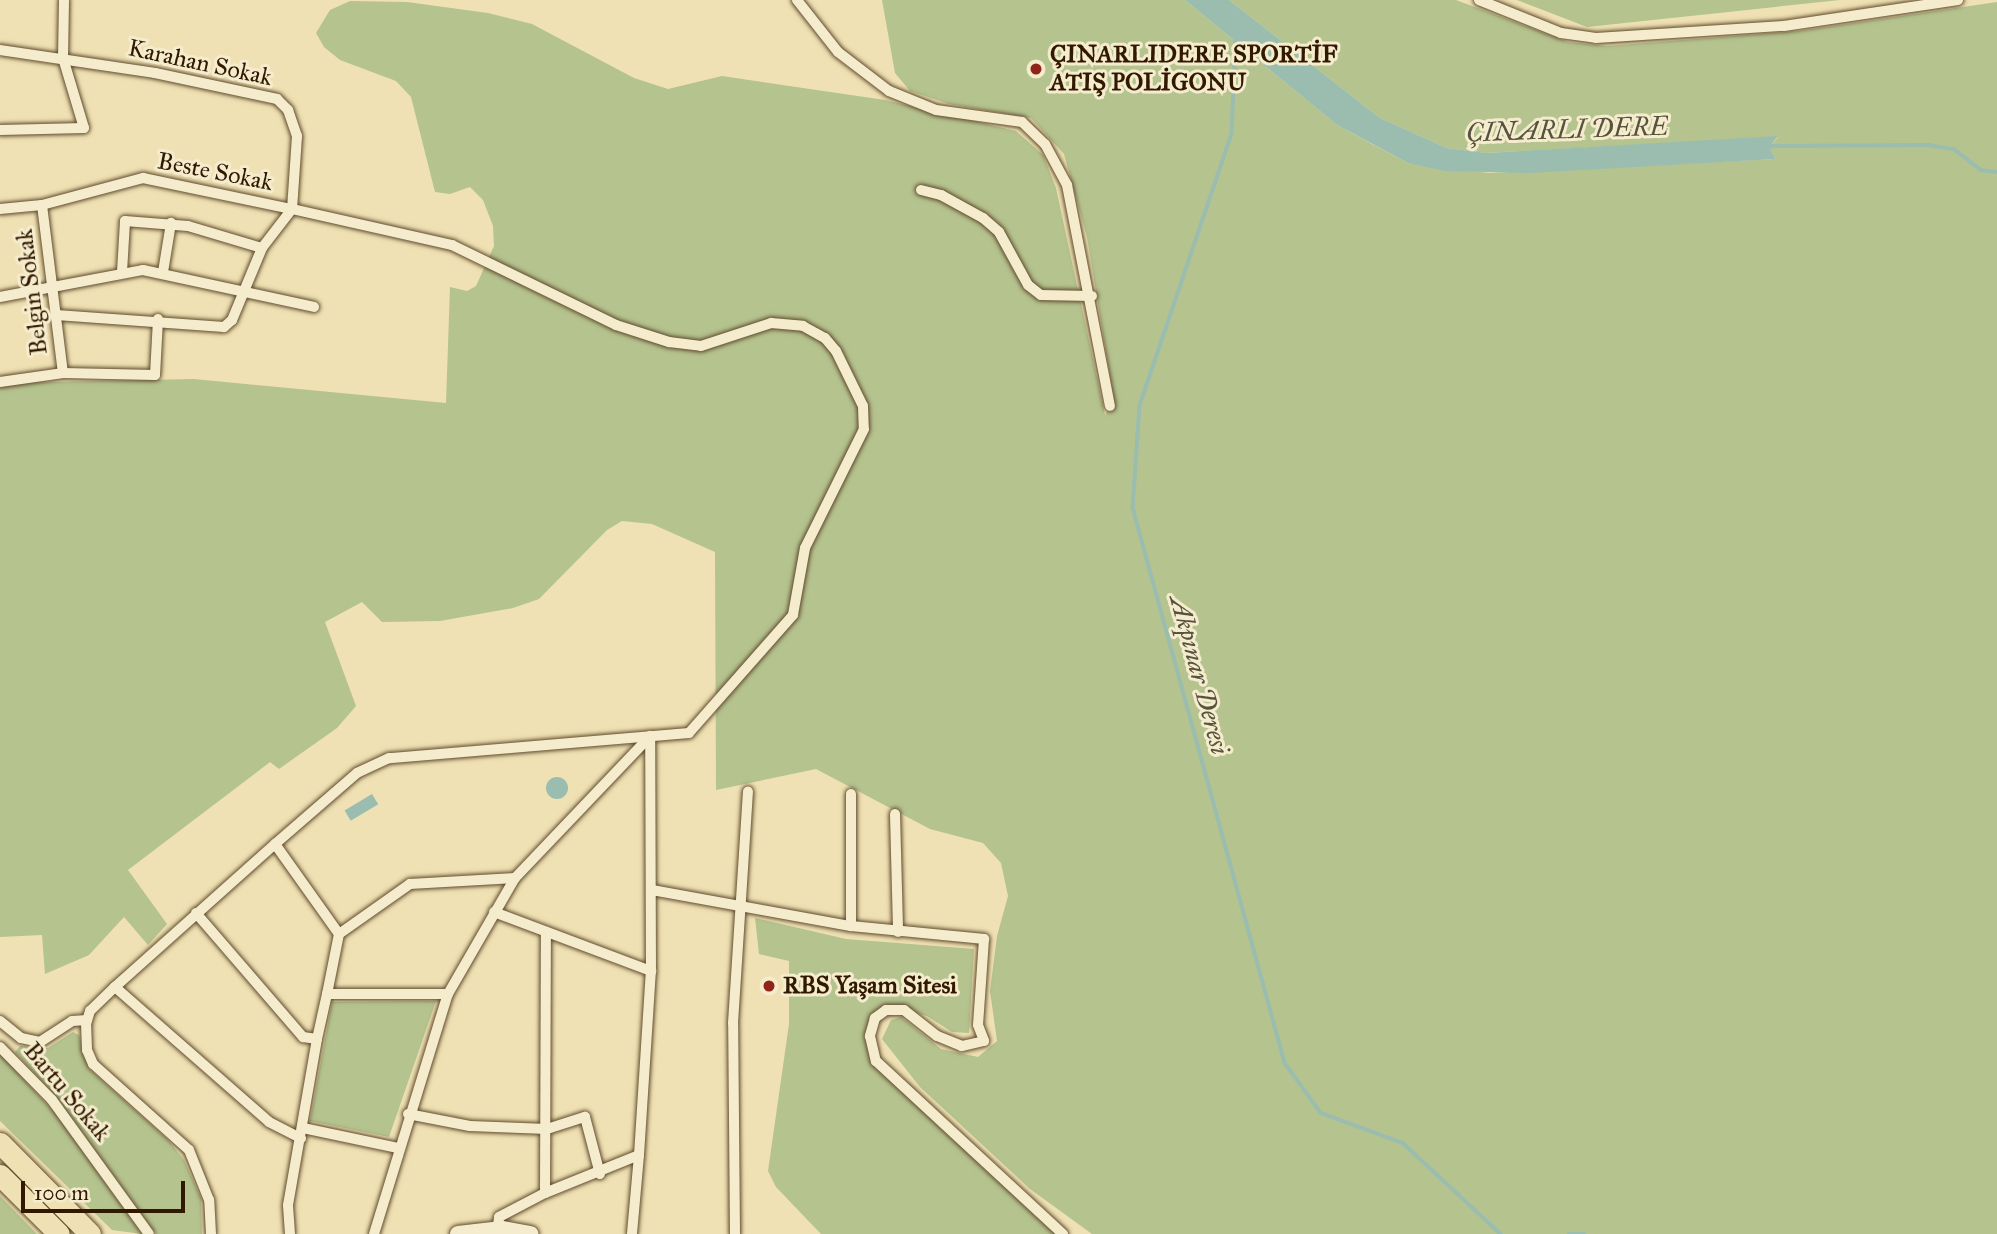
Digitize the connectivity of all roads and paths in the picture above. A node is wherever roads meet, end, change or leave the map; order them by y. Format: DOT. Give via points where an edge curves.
graph roads {
  1 [pos="64,0"];
  2 [pos="797,0"];
  3 [pos="1479,0"];
  4 [pos="1958,0"];
  5 [pos="0,50"];
  6 [pos="63,58"];
  7 [pos="0,130"];
  8 [pos="921,190"];
  9 [pos="42,205"];
  10 [pos="0,209"];
  11 [pos="292,209"];
  12 [pos="171,223"];
  13 [pos="262,248"];
  14 [pos="122,272"];
  15 [pos="163,272"];
  16 [pos="52,289"];
  17 [pos="244,291"];
  18 [pos="1092,296"];
  19 [pos="0,297"];
  20 [pos="314,307"];
  21 [pos="56,315"];
  22 [pos="158,319"];
  23 [pos="63,373"];
  24 [pos="0,382"];
  25 [pos="1110,406"];
  26 [pos="649,736"];
  27 [pos="748,791"];
  28 [pos="851,794"];
  29 [pos="895,814"];
  30 [pos="275,844"];
  31 [pos="515,878"];
  32 [pos="652,890"];
  33 [pos="742,908"];
  34 [pos="494,912"];
  35 [pos="196,913"];
  36 [pos="851,926"];
  37 [pos="546,932"];
  38 [pos="898,932"];
  39 [pos="339,934"];
  40 [pos="651,971"];
  41 [pos="115,986"];
  42 [pos="327,994"];
  43 [pos="448,994"];
  44 [pos="87,1020"];
  45 [pos="0,1021"];
  46 [pos="15,1033"];
  47 [pos="317,1039"];
  48 [pos="0,1047"];
  49 [pos="408,1114"];
  50 [pos="547,1129"];
  51 [pos="302,1133"];
  52 [pos="0,1143"];
  53 [pos="398,1148"];
  54 [pos="639,1156"];
  55 [pos="600,1174"];
  56 [pos="0,1175"];
  57 [pos="545,1193"];
  58 [pos="497,1232"];
  59 [pos="59,1234"];
  60 [pos="90,1234"];
  61 [pos="149,1234"];
  62 [pos="211,1234"];
  63 [pos="290,1234"];
  64 [pos="374,1234"];
  65 [pos="458,1234"];
  66 [pos="531,1234"];
  67 [pos="632,1234"];
  68 [pos="735,1234"];
  69 [pos="1063,1234"];
  1 -- 6 [label="street"];
  2 -- 18 [label="street" via="838,52 888,92 936,110 1022,122 1034,131 1067,185"];
  3 -- 4 [label="street" via="1561,33 1596,38 1784,26"];
  5 -- 6 [label="street, Karahan Sokak"];
  6 -- 7 [label="street" via="84,128"];
  6 -- 11 [label="street, Karahan Sokak" via="277,99 288,110 297,136"];
  8 -- 18 [label="street" via="941,195 991,225 1012,250 1028,285 1041,295"];
  9 -- 10 [label="street, Beste Sokak"];
  9 -- 11 [label="street, Beste Sokak" via="143,178"];
  9 -- 16 [label="street, Belgin Sokak"];
  11 -- 13 [label="street, Beste Sokak"];
  11 -- 26 [label="street" via="452,245 616,325 669,342 701,346 771,323 803,326 825,338 836,351 863,406 864,429 805,548 793,615 690,733"];
  12 -- 13 [label="street"];
  12 -- 14 [label="street" via="125,221"];
  12 -- 15 [label="street"];
  13 -- 17 [label="street, Beste Sokak"];
  14 -- 15 [label="street"];
  14 -- 16 [label="street"];
  15 -- 17 [label="street"];
  16 -- 19 [label="street"];
  16 -- 21 [label="street, Belgin Sokak"];
  17 -- 20 [label="street"];
  17 -- 22 [label="street, Beste Sokak" via="232,320 224,327"];
  18 -- 25 [label="street"];
  21 -- 22 [label="street, Beste Sokak"];
  21 -- 23 [label="street, Belgin Sokak"];
  22 -- 23 [label="street" via="155,375"];
  23 -- 24 [label="street"];
  26 -- 30 [label="street" via="389,758 357,773"];
  26 -- 31 [label="street"];
  26 -- 32 [label="street"];
  27 -- 33 [label="street"];
  28 -- 36 [label="street"];
  29 -- 38 [label="street"];
  30 -- 35 [label="street"];
  30 -- 39 [label="street"];
  31 -- 34 [label="street"];
  31 -- 39 [label="street" via="410,884"];
  32 -- 33 [label="street"];
  32 -- 40 [label="street"];
  33 -- 36 [label="street"];
  33 -- 68 [label="street" via="733,1023"];
  34 -- 37 [label="street"];
  34 -- 43 [label="street"];
  35 -- 41 [label="street"];
  35 -- 47 [label="street" via="298,1034"];
  36 -- 38 [label="street"];
  37 -- 40 [label="street"];
  37 -- 50 [label="street"];
  38 -- 69 [label="street" via="984,939 978,1025 984,1041 962,1046 937,1036 904,1010 886,1010 875,1018 870,1036 876,1061"];
  39 -- 42 [label="street"];
  40 -- 54 [label="street"];
  41 -- 44 [label="street"];
  41 -- 51 [label="street" via="269,1122"];
  42 -- 43 [label="street"];
  42 -- 47 [label="street"];
  43 -- 49 [label="street"];
  44 -- 46 [label="street" via="72,1021 46,1042 26,1040"];
  44 -- 62 [label="street" via="87,1050 93,1064 189,1150 209,1200"];
  45 -- 46 [label="street"];
  46 -- 48 [label="street"];
  47 -- 51 [label="street"];
  48 -- 61 [label="street, Bartu Sokak" via="52,1100"];
  49 -- 50 [label="street" via="470,1126"];
  49 -- 53 [label="street"];
  50 -- 55 [label="street" via="584,1117"];
  50 -- 57 [label="street"];
  51 -- 53 [label="street"];
  51 -- 63 [label="street" via="288,1205"];
  52 -- 60 [label="highway"];
  53 -- 64 [label="street"];
  54 -- 55 [label="street"];
  54 -- 67 [label="street"];
  55 -- 57 [label="street"];
  56 -- 59 [label="highway"];
  57 -- 58 [label="street" via="499,1217"];
  58 -- 65 [label="main road"];
  58 -- 66 [label="main road"];
}
